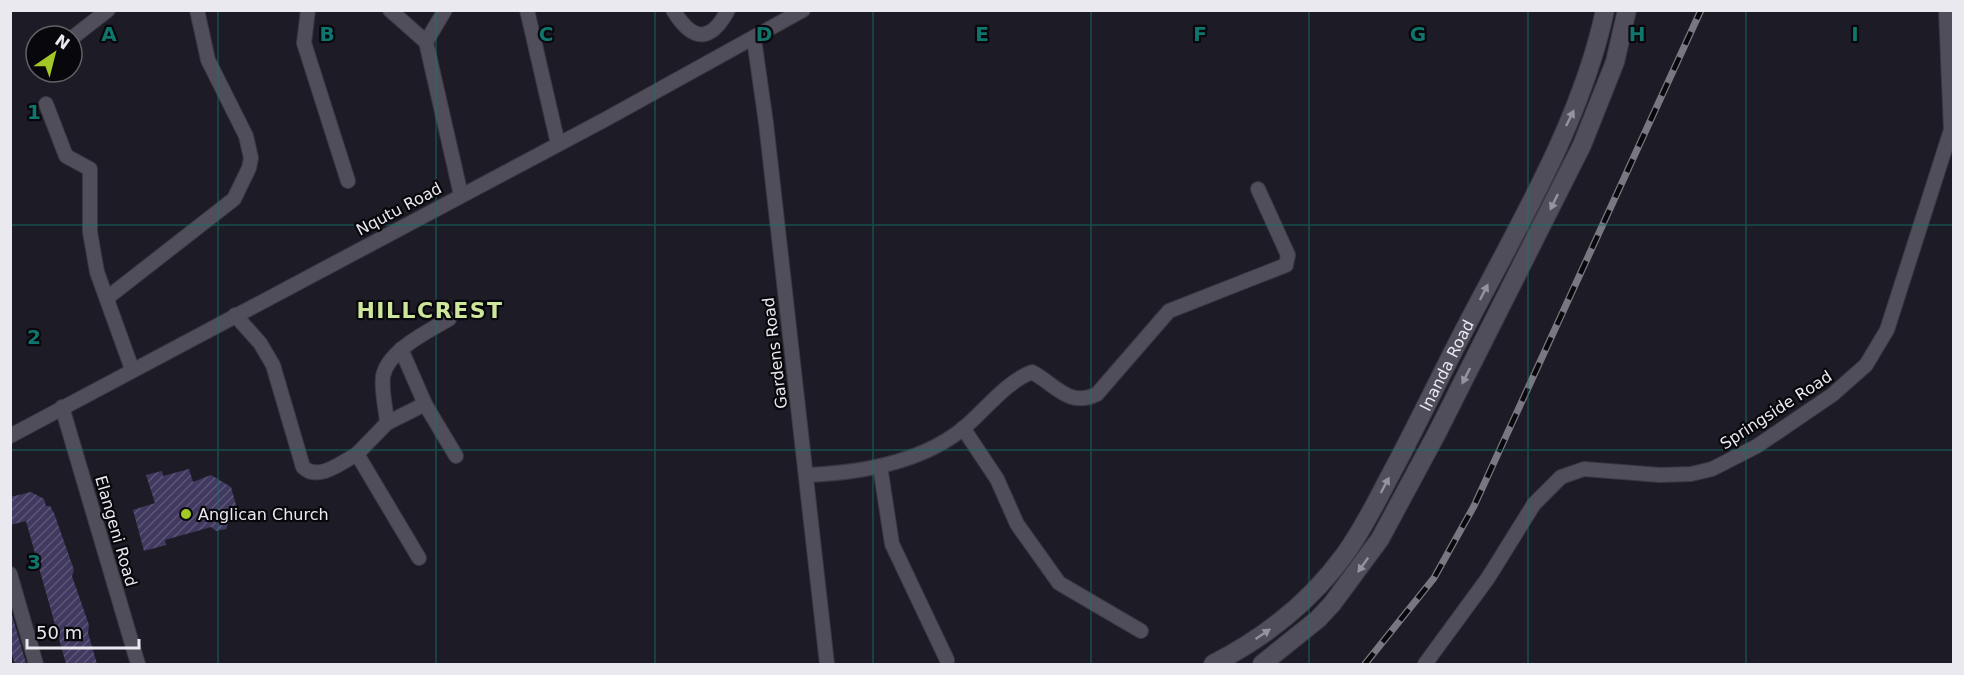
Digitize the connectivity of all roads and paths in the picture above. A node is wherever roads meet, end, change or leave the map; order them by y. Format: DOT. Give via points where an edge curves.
graph roads {
  1 [pos="108,10"];
  2 [pos="197,10"];
  3 [pos="308,10"];
  4 [pos="445,10"];
  5 [pos="527,10"];
  6 [pos="673,10"];
  7 [pos="728,10"];
  8 [pos="803,10"];
  9 [pos="1605,10"];
  10 [pos="1627,10"];
  11 [pos="1946,10"];
  12 [pos="396,12"];
  13 [pos="84,29"];
  14 [pos="710,37"];
  15 [pos="754,39"];
  16 [pos="426,42"];
  17 [pos="715,60"];
  18 [pos="46,104"];
  19 [pos="558,144"];
  20 [pos="348,180"];
  21 [pos="1258,189"];
  22 [pos="461,195"];
  23 [pos="108,298"];
  24 [pos="235,315"];
  25 [pos="449,319"];
  26 [pos="401,349"];
  27 [pos="132,369"];
  28 [pos="425,404"];
  29 [pos="62,407"];
  30 [pos="387,423"];
  31 [pos="963,428"];
  32 [pos="10,436"];
  33 [pos="357,454"];
  34 [pos="456,456"];
  35 [pos="880,466"];
  36 [pos="806,476"];
  37 [pos="419,558"];
  38 [pos="10,574"];
  39 [pos="1141,632"];
  40 [pos="947,660"];
  41 [pos="36,664"];
  42 [pos="138,664"];
  43 [pos="827,664"];
  44 [pos="1213,664"];
  45 [pos="1262,664"];
  46 [pos="1425,664"];
  1 -- 13 [label="street"];
  2 -- 23 [label="street" via="208,60 246,136 249,168 234,199"];
  3 -- 20 [label="street" via="304,43"];
  4 -- 16 [label="street"];
  5 -- 19 [label="street"];
  6 -- 14 [label="street" via="691,33"];
  7 -- 14 [label="street"];
  8 -- 15 [label="street, Nqutu Road"];
  44 -- 9 [label="main road, Inanda Road, one-way" via="1245,646 1292,610 1329,573 1365,524 1576,105"];
  10 -- 45 [label="main road, Inanda Road, one-way" via="1615,62 1581,146 1380,539 1325,612"];
  11 -- 46 [label="street, Springside Road" via="1951,130 1887,330 1866,365 1832,395 1757,447 1712,469 1660,475 1584,469 1561,477 1534,504 1488,578"];
  12 -- 16 [label="street"];
  14 -- 17 [label="street"];
  15 -- 17 [label="street, Nqutu Road"];
  15 -- 36 [label="street, Gardens Road"];
  16 -- 22 [label="street"];
  17 -- 19 [label="street, Nqutu Road"];
  18 -- 23 [label="street" via="66,156 90,169 91,244"];
  19 -- 22 [label="street, Nqutu Road"];
  21 -- 31 [label="street" via="1288,255 1286,265 1169,311 1097,394 1074,400 1032,372 1020,377"];
  22 -- 24 [label="street, Nqutu Road"];
  23 -- 27 [label="street"];
  24 -- 27 [label="street, Nqutu Road"];
  24 -- 33 [label="street" via="273,365 303,467 320,473"];
  25 -- 26 [label="street"];
  26 -- 28 [label="street"];
  26 -- 30 [label="street" via="383,376"];
  27 -- 29 [label="street, Nqutu Road"];
  28 -- 30 [label="street"];
  28 -- 34 [label="street"];
  29 -- 32 [label="street, Nqutu Road"];
  29 -- 42 [label="street, Elangeni Road"];
  30 -- 33 [label="street"];
  31 -- 35 [label="street" via="936,447"];
  31 -- 39 [label="street" via="997,479 1017,524 1059,583"];
  33 -- 37 [label="street"];
  35 -- 36 [label="street"];
  35 -- 40 [label="street" via="892,544"];
  36 -- 43 [label="street, Gardens Road"];
  38 -- 41 [label="street"];
}
